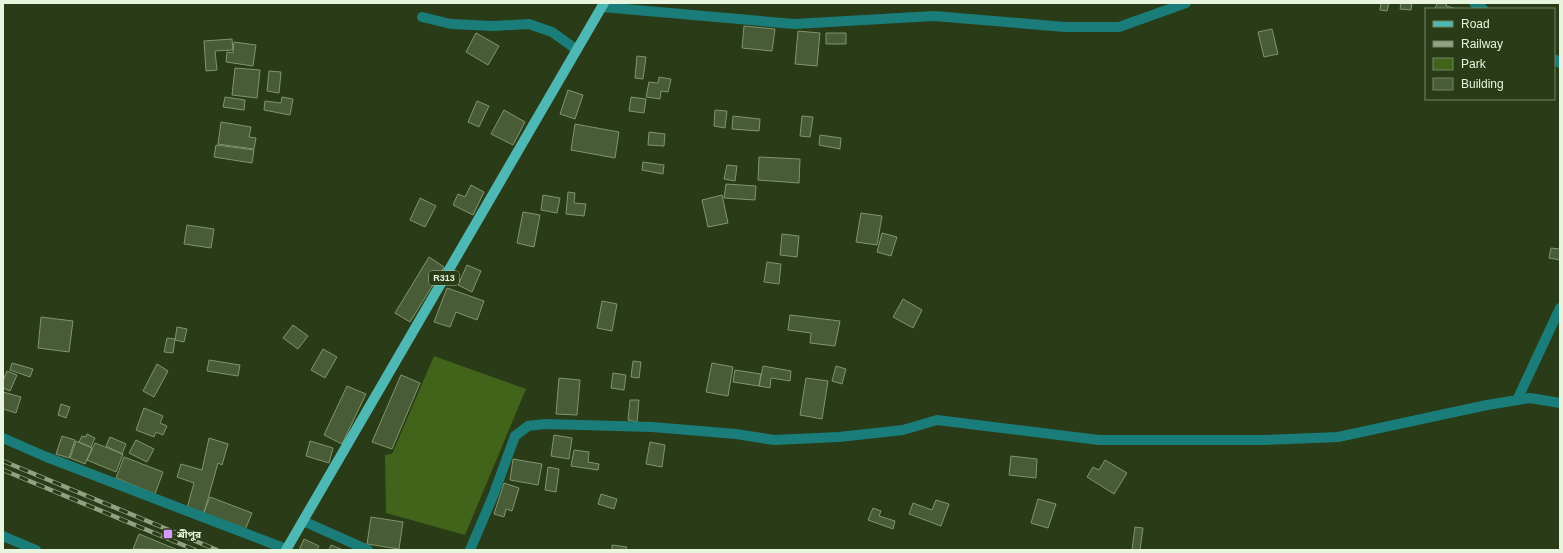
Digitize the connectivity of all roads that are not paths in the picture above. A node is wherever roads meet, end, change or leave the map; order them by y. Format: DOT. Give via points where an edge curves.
graph roads {
  1 [pos="1186,3"];
  2 [pos="603,5"];
  3 [pos="422,17"];
  4 [pos="577,50"];
  5 [pos="1560,308"];
  6 [pos="1517,400"];
  7 [pos="1560,403"];
  8 [pos="3,438"];
  9 [pos="303,521"];
  10 [pos="3,536"];
  11 [pos="36,550"];
  12 [pos="286,550"];
  13 [pos="368,550"];
  14 [pos="470,550"];
  1 -- 2 [label="street" via="1119,27 1065,27 934,16 794,24"];
  2 -- 4 [label="main road, R313"];
  3 -- 4 [label="street" via="458,24 529,24 552,32"];
  4 -- 9 [label="main road, R313"];
  5 -- 6 [label="street"];
  6 -- 7 [label="street" via="1530,398"];
  6 -- 14 [label="street" via="1338,436 1264,440 1099,440 937,420 903,430 839,437 774,440 652,427 545,424 528,426 515,436"];
  8 -- 12 [label="street"];
  9 -- 12 [label="main road, R313"];
  9 -- 13 [label="street"];
  10 -- 11 [label="street"];
}
